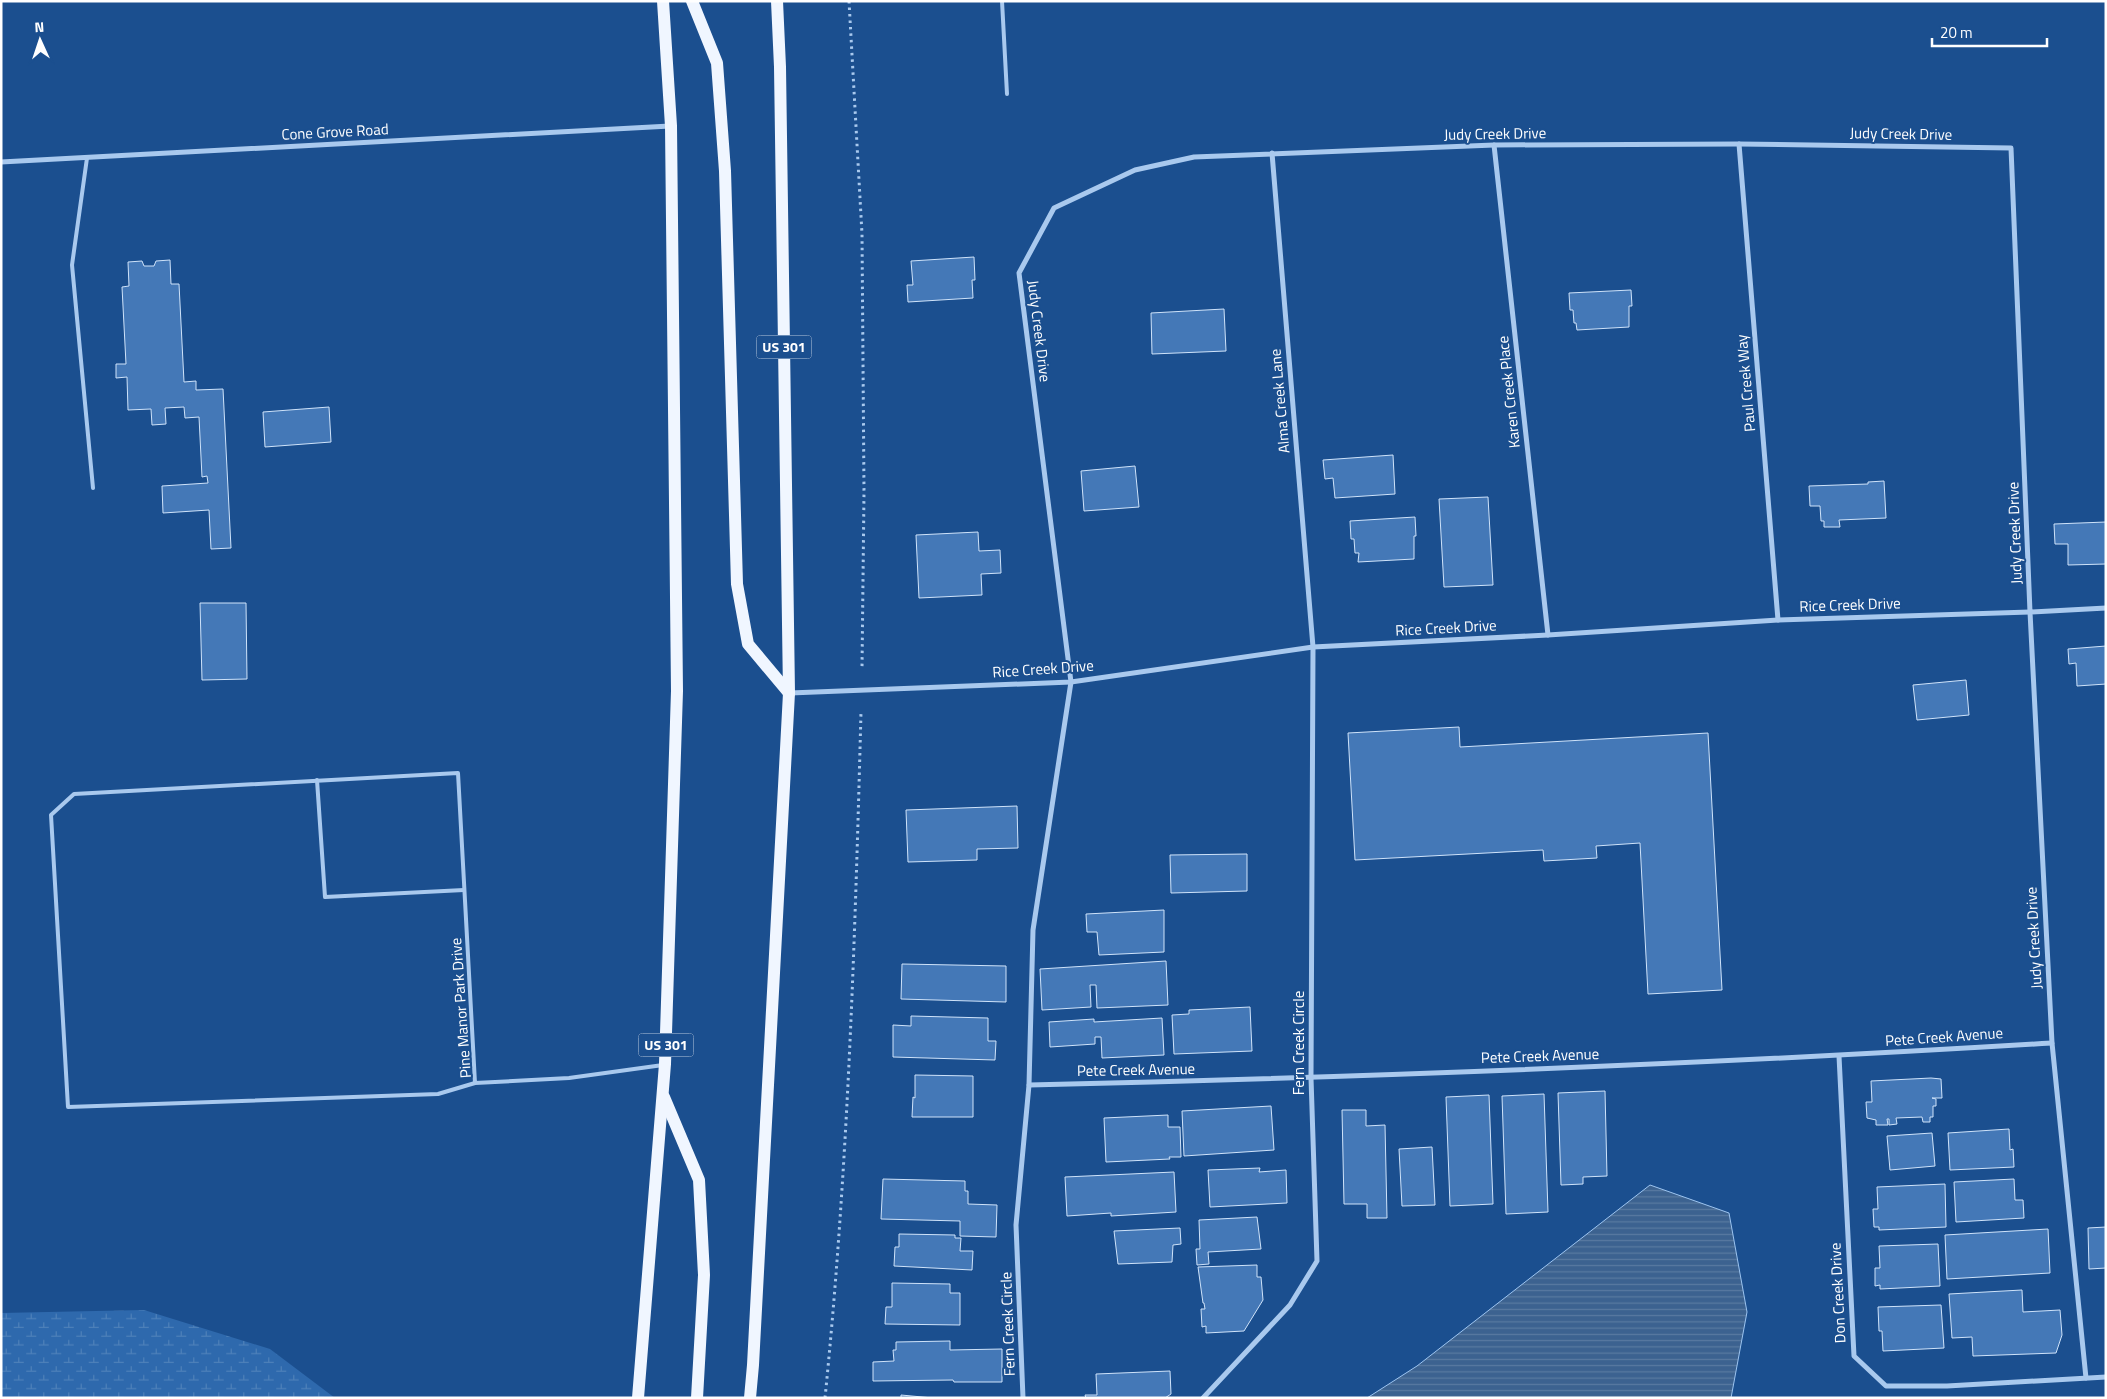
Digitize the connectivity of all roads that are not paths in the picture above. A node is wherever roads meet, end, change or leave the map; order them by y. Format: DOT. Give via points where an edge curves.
graph roads {
  1 [pos="663,1"];
  2 [pos="692,1"];
  3 [pos="777,1"];
  4 [pos="1002,1"];
  5 [pos="1007,94"];
  6 [pos="671,126"];
  7 [pos="1739,144"];
  8 [pos="1494,145"];
  9 [pos="1272,153"];
  10 [pos="87,158"];
  11 [pos="1,162"];
  12 [pos="93,488"];
  13 [pos="2106,608"];
  14 [pos="2030,612"];
  15 [pos="1778,620"];
  16 [pos="1548,635"];
  17 [pos="1313,647"];
  18 [pos="1071,682"];
  19 [pos="789,693"];
  20 [pos="317,780"];
  21 [pos="464,890"];
  22 [pos="2052,1043"];
  23 [pos="1838,1056"];
  24 [pos="665,1064"];
  25 [pos="1311,1078"];
  26 [pos="475,1083"];
  27 [pos="1029,1085"];
  28 [pos="663,1095"];
  29 [pos="2106,1377"];
  30 [pos="2086,1378"];
  31 [pos="638,1398"];
  32 [pos="697,1398"];
  33 [pos="750,1398"];
  34 [pos="1023,1398"];
  35 [pos="1203,1398"];
  1 -- 6 [label="main road, US 301"];
  2 -- 19 [label="main road" via="717,63 725,171 738,584 748,644"];
  3 -- 19 [label="main road, US 301"];
  4 -- 5 [label="lane"];
  6 -- 10 [label="street, Cone Grove Road"];
  6 -- 24 [label="main road, US 301" via="677,691"];
  7 -- 8 [label="street, Judy Creek Drive"];
  7 -- 14 [label="street, Judy Creek Drive" via="2011,148"];
  7 -- 15 [label="street, Paul Creek Way"];
  8 -- 9 [label="street, Judy Creek Drive"];
  8 -- 16 [label="street, Karen Creek Place"];
  9 -- 17 [label="street, Alma Creek Lane"];
  9 -- 18 [label="street, Judy Creek Drive" via="1194,157 1135,170 1054,208 1019,273"];
  10 -- 11 [label="street, Cone Grove Road"];
  10 -- 12 [label="lane" via="72,265"];
  13 -- 14 [label="street, Rice Creek Drive"];
  14 -- 15 [label="street, Rice Creek Drive"];
  14 -- 22 [label="street, Judy Creek Drive"];
  15 -- 16 [label="street, Rice Creek Drive"];
  16 -- 17 [label="street, Rice Creek Drive"];
  17 -- 18 [label="street, Rice Creek Drive"];
  17 -- 25 [label="street, Fern Creek Circle"];
  18 -- 19 [label="street, Rice Creek Drive"];
  18 -- 27 [label="street, Fern Creek Circle" via="1033,930"];
  19 -- 33 [label="main road, US 301"];
  20 -- 21 [label="lane" via="325,898"];
  20 -- 21 [label="lane, Pine Manor Park Drive" via="458,773"];
  20 -- 26 [label="lane" via="74,794 51,815 68,1107 438,1094"];
  21 -- 26 [label="lane, Pine Manor Park Drive"];
  22 -- 23 [label="street, Pete Creek Avenue"];
  22 -- 30 [label="street, Judy Creek Drive"];
  23 -- 25 [label="street, Pete Creek Avenue"];
  23 -- 30 [label="street, Don Creek Drive" via="1854,1356 1886,1386"];
  24 -- 26 [label="lane, Pine Manor Park Drive" via="569,1078"];
  24 -- 28 [label="main road, US 301"];
  25 -- 27 [label="street, Pete Creek Avenue"];
  25 -- 35 [label="street, Fern Creek Circle" via="1317,1261 1290,1305"];
  27 -- 34 [label="street, Fern Creek Circle" via="1016,1225"];
  28 -- 31 [label="main road, US 301"];
  28 -- 32 [label="main road" via="700,1180 704,1275"];
  29 -- 30 [label="street, Don Creek Drive"];
}
